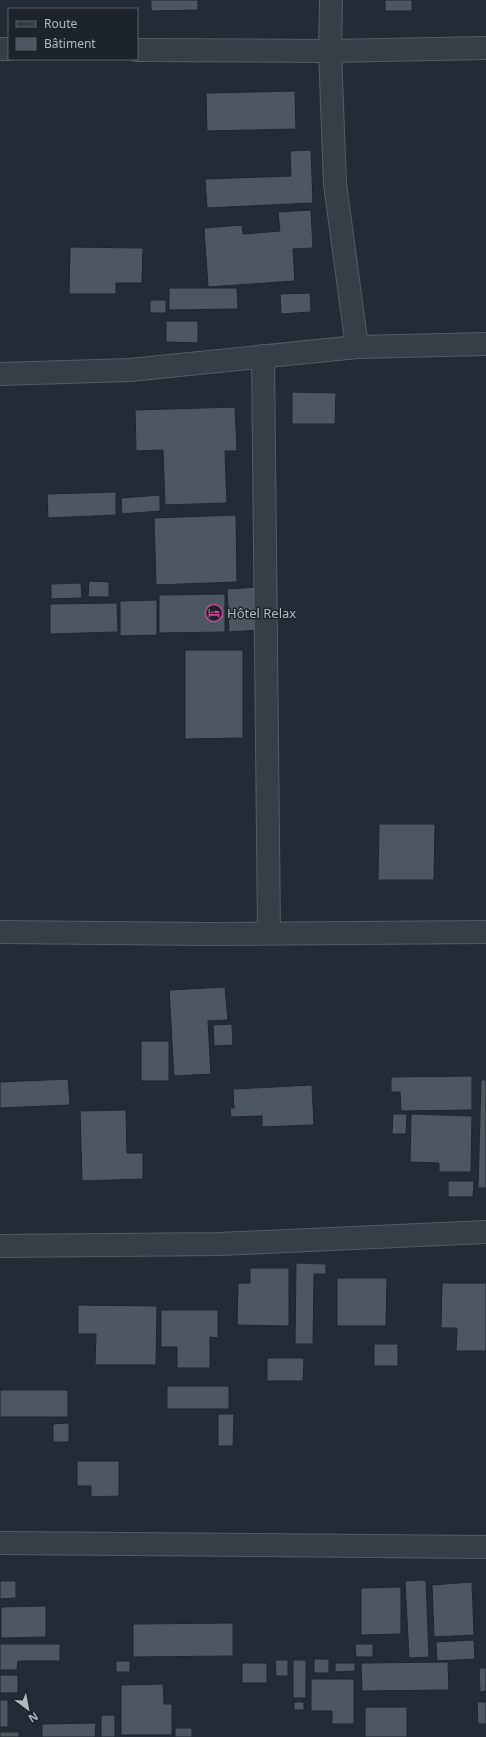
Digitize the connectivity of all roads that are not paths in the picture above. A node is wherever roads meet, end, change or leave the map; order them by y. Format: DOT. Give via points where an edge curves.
graph roads {
  1 [pos="331,0"];
  2 [pos="486,48"];
  3 [pos="138,50"];
  4 [pos="330,51"];
  5 [pos="486,344"];
  6 [pos="357,347"];
  7 [pos="263,356"];
  8 [pos="0,374"];
  9 [pos="0,932"];
  10 [pos="486,932"];
  11 [pos="269,933"];
  12 [pos="486,1232"];
  13 [pos="0,1246"];
  14 [pos="0,1543"];
  15 [pos="486,1547"];
  1 -- 4 [label="street"];
  2 -- 4 [label="street"];
  3 -- 4 [label="street"];
  4 -- 6 [label="street" via="335,184"];
  5 -- 6 [label="street"];
  6 -- 7 [label="street"];
  7 -- 8 [label="street" via="130,370"];
  7 -- 11 [label="street"];
  9 -- 11 [label="street"];
  10 -- 11 [label="street"];
  12 -- 13 [label="street" via="220,1244"];
  14 -- 15 [label="street"];
}
